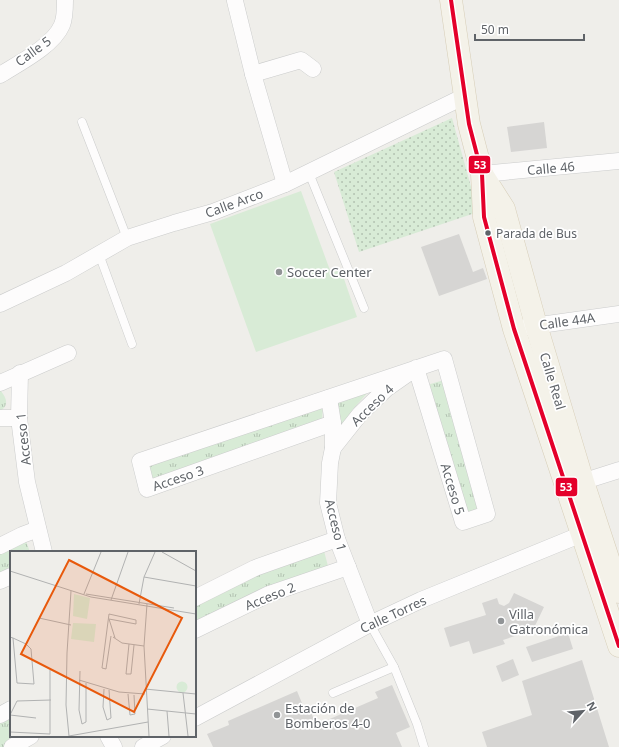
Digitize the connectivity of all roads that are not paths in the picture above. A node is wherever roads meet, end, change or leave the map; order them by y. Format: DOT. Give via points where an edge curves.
graph roads {
  1 [pos="65,0"];
  2 [pos="235,0"];
  3 [pos="451,0"];
  4 [pos="313,69"];
  5 [pos="254,74"];
  6 [pos="0,75"];
  7 [pos="465,96"];
  8 [pos="82,122"];
  9 [pos="619,161"];
  10 [pos="309,173"];
  11 [pos="482,174"];
  12 [pos="285,184"];
  13 [pos="127,238"];
  14 [pos="99,254"];
  15 [pos="0,304"];
  16 [pos="364,308"];
  17 [pos="619,314"];
  18 [pos="536,325"];
  19 [pos="514,329"];
  20 [pos="132,344"];
  21 [pos="68,353"];
  22 [pos="444,359"];
  23 [pos="416,368"];
  24 [pos="20,373"];
  25 [pos="0,383"];
  26 [pos="329,398"];
  27 [pos="0,418"];
  28 [pos="19,418"];
  29 [pos="333,423"];
  30 [pos="333,448"];
  31 [pos="619,470"];
  32 [pos="575,484"];
  33 [pos="38,530"];
  34 [pos="590,531"];
  35 [pos="337,539"];
  36 [pos="0,546"];
  37 [pos="44,551"];
  38 [pos="348,567"];
  39 [pos="10,576"];
  40 [pos="0,581"];
  41 [pos="619,592"];
  42 [pos="196,598"];
  43 [pos="370,624"];
  44 [pos="196,630"];
  45 [pos="619,646"];
  46 [pos="394,667"];
  47 [pos="333,693"];
  48 [pos="10,710"];
  49 [pos="0,716"];
  50 [pos="196,717"];
  51 [pos="29,737"];
  52 [pos="109,737"];
  53 [pos="12,747"];
  54 [pos="114,747"];
  55 [pos="424,747"];
  1 -- 6 [label="street, Calle 5" via="62,24 53,38"];
  2 -- 5 [label="street"];
  3 -- 7 [label="main road, Calle Real"];
  4 -- 5 [label="street" via="301,60"];
  5 -- 12 [label="street"];
  7 -- 10 [label="street, Calle Arco"];
  7 -- 11 [label="main road, Calle Real" via="469,124"];
  8 -- 13 [label="lane"];
  9 -- 11 [label="street, Calle 46"];
  10 -- 12 [label="street, Calle Arco"];
  10 -- 16 [label="lane"];
  11 -- 18 [label="main road, Calle Real" via="504,209"];
  11 -- 19 [label="main road, Calle Real" via="484,217"];
  12 -- 13 [label="street, Calle Arco" via="213,212"];
  13 -- 14 [label="street, Calle Arco"];
  14 -- 15 [label="street, Calle Arco" via="66,273"];
  14 -- 20 [label="lane"];
  17 -- 18 [label="street, Calle 44A"];
  18 -- 19 [label="street, Calle 44A"];
  18 -- 32 [label="main road, Calle Real"];
  19 -- 32 [label="main road, Calle Real"];
  21 -- 24 [label="street"];
  22 -- 23 [label="street, Acceso 4"];
  22 -- 23 [label="street, Acceso 5" via="487,514 463,522"];
  23 -- 26 [label="street, Acceso 4"];
  23 -- 30 [label="street, Acceso 4" via="386,389 360,414"];
  24 -- 25 [label="street"];
  24 -- 28 [label="street, Acceso 1"];
  26 -- 29 [label="street, Acceso 1"];
  26 -- 29 [label="street, Acceso 3" via="140,462 147,489"];
  27 -- 28 [label="street"];
  28 -- 33 [label="street, Acceso 1" via="27,482"];
  29 -- 30 [label="street, Acceso 1"];
  30 -- 35 [label="street, Acceso 1" via="328,503"];
  31 -- 32 [label="street"];
  32 -- 34 [label="main road, Calle Real"];
  33 -- 36 [label="street"];
  33 -- 37 [label="street, Acceso 1"];
  34 -- 41 [label="main road, Calle Real"];
  34 -- 43 [label="street, Calle Torres" via="421,600"];
  34 -- 45 [label="main road, Calle Real"];
  35 -- 38 [label="street, Acceso 1"];
  35 -- 42 [label="street" via="255,568"];
  38 -- 43 [label="street, Acceso 1"];
  38 -- 44 [label="street, Acceso 2" via="269,594"];
  39 -- 40 [label="street"];
  43 -- 46 [label="lane"];
  43 -- 50 [label="street, Calle Torres"];
  46 -- 47 [label="lane"];
  46 -- 55 [label="lane"];
  48 -- 49 [label="street"];
  51 -- 53 [label="street"];
  52 -- 54 [label="street"];
}
